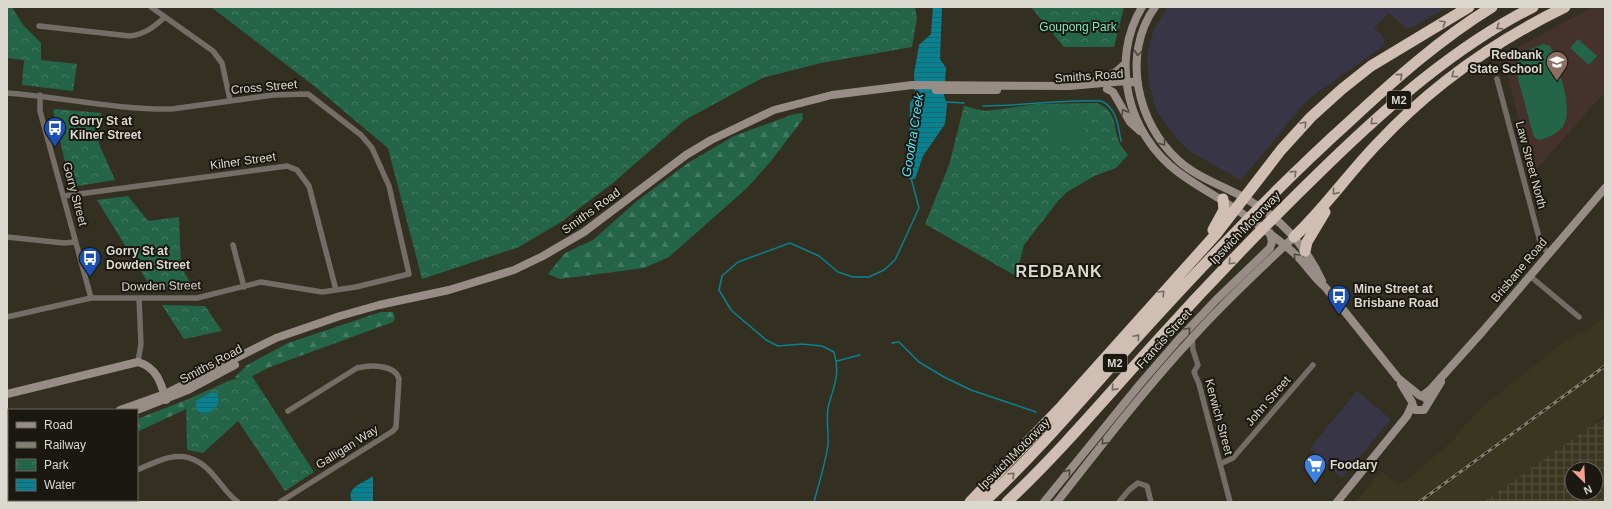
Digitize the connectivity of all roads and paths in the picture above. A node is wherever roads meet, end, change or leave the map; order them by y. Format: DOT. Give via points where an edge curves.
graph roads {
  1 [pos="151,7"];
  2 [pos="1142,7"];
  3 [pos="1155,7"];
  4 [pos="1469,7"];
  5 [pos="1492,7"];
  6 [pos="1533,7"];
  7 [pos="1565,7"];
  8 [pos="165,17"];
  9 [pos="39,26"];
  10 [pos="1125,64"];
  11 [pos="1497,79"];
  12 [pos="1138,83"];
  13 [pos="1127,84"];
  14 [pos="1085,85"];
  15 [pos="949,87"];
  16 [pos="1107,89"];
  17 [pos="7,94"];
  18 [pos="40,96"];
  19 [pos="230,100"];
  20 [pos="1144,134"];
  21 [pos="1605,188"];
  22 [pos="64,196"];
  23 [pos="1245,198"];
  24 [pos="1222,199"];
  25 [pos="1324,206"];
  26 [pos="1237,209"];
  27 [pos="1270,233"];
  28 [pos="7,237"];
  29 [pos="1294,237"];
  30 [pos="76,242"];
  31 [pos="1209,242"];
  32 [pos="233,245"];
  33 [pos="1285,246"];
  34 [pos="1305,252"];
  35 [pos="1549,254"];
  36 [pos="409,274"];
  37 [pos="1530,276"];
  38 [pos="244,287"];
  39 [pos="1325,287"];
  40 [pos="336,290"];
  41 [pos="91,298"];
  42 [pos="139,298"];
  43 [pos="7,317"];
  44 [pos="1578,317"];
  45 [pos="1192,338"];
  46 [pos="138,362"];
  47 [pos="1313,364"];
  48 [pos="1450,367"];
  49 [pos="1398,378"];
  50 [pos="7,394"];
  51 [pos="1420,396"];
  52 [pos="166,397"];
  53 [pos="1428,403"];
  54 [pos="1412,404"];
  55 [pos="124,409"];
  56 [pos="138,410"];
  57 [pos="288,411"];
  58 [pos="1419,411"];
  59 [pos="1377,454"];
  60 [pos="1220,464"];
  61 [pos="138,470"];
  62 [pos="238,502"];
  63 [pos="280,502"];
  64 [pos="970,502"];
  65 [pos="984,502"];
  66 [pos="1007,502"];
  67 [pos="1044,502"];
  68 [pos="1056,502"];
  69 [pos="1119,502"];
  70 [pos="1151,502"];
  71 [pos="1230,502"];
  72 [pos="1337,502"];
  1 -- 8 [label="street"];
  2 -- 10 [label="main road" via="1130,33"];
  3 -- 12 [label="main road, one-way" via="1139,44"];
  23 -- 4 [label="highway, one-way" via="1295,134 1342,89 1371,66"];
  65 -- 5 [label="highway, Ipswich Motorway / M2, one-way" via="1055,431 1244,222 1394,81 1455,32"];
  6 -- 66 [label="highway, Ipswich Motorway / M2, one-way" via="1477,41 1407,93 1353,140 1192,303 1054,455"];
  7 -- 25 [label="highway, one-way" via="1510,36 1440,86 1392,129"];
  8 -- 9 [label="street" via="152,28 130,36"];
  8 -- 19 [label="street" via="213,51 222,63"];
  10 -- 13 [label="main road"];
  10 -- 14 [label="main road" via="1116,72"];
  11 -- 35 [label="street, Law Street North" via="1541,245"];
  12 -- 13 [label="main road, Smiths Road"];
  12 -- 23 [label="main road, one-way" via="1148,119 1171,153 1194,172"];
  13 -- 14 [label="main road, Smiths Road"];
  13 -- 16 [label="main road, Smiths Road"];
  13 -- 20 [label="main road" via="1132,110"];
  14 -- 15 [label="main road, Smiths Road"];
  15 -- 16 [label="main road, Smiths Road" via="1061,91"];
  15 -- 52 [label="main road, Smiths Road" via="890,88 832,95 774,110 742,124 686,155 584,232 514,270 449,290 340,316 276,338"];
  20 -- 16 [label="main road, one-way" via="1130,122 1113,92"];
  17 -- 18 [label="street, Cross Street"];
  18 -- 19 [label="street, Cross Street" via="152,109 172,109"];
  18 -- 22 [label="street, Gorry Street" via="40,111"];
  19 -- 36 [label="street, Cross Street" via="308,94 362,135 372,148 389,186"];
  20 -- 24 [label="main road" via="1159,154 1178,172"];
  21 -- 35 [label="main road, Brisbane Road"];
  22 -- 30 [label="street, Gorry Street"];
  22 -- 40 [label="street, Kilner Street" via="287,166 297,170 308,186"];
  23 -- 26 [label="highway"];
  23 -- 29 [label="main road"];
  24 -- 26 [label="main road"];
  24 -- 31 [label="highway" via="1224,210"];
  25 -- 29 [label="highway"];
  25 -- 34 [label="highway" via="1326,211 1307,242"];
  26 -- 27 [label="main road"];
  26 -- 31 [label="highway"];
  27 -- 33 [label="main road"];
  67 -- 27 [label="main road, Francis Street, one-way" via="1154,367 1216,300 1270,248"];
  28 -- 30 [label="street"];
  29 -- 33 [label="main road, Francis Street"];
  29 -- 34 [label="main road"];
  30 -- 41 [label="street, Gorry Street"];
  64 -- 31 [label="highway, one-way" via="1062,406"];
  32 -- 38 [label="street"];
  39 -- 33 [label="main road, one-way"];
  33 -- 45 [label="main road, Francis Street" via="1240,287"];
  34 -- 39 [label="main road"];
  35 -- 37 [label="main road, Brisbane Road"];
  36 -- 40 [label="street, Dowden Street"];
  37 -- 44 [label="street"];
  37 -- 48 [label="main road, Brisbane Road"];
  38 -- 40 [label="street, Dowden Street" via="262,282 322,292"];
  38 -- 42 [label="street, Dowden Street" via="197,298"];
  39 -- 49 [label="main road"];
  41 -- 42 [label="street, Dowden Street"];
  41 -- 43 [label="street, Dowden Street"];
  42 -- 46 [label="street" via="141,344"];
  45 -- 60 [label="street, Kerwich Street" via="1198,365 1194,372 1200,384"];
  45 -- 68 [label="main road, Francis Street, one-way" via="1152,383"];
  46 -- 50 [label="main road"];
  46 -- 52 [label="main road" via="148,365 154,371"];
  47 -- 60 [label="street, John Street" via="1233,458"];
  48 -- 51 [label="main road, Brisbane Road"];
  48 -- 53 [label="main road, Brisbane Road"];
  49 -- 51 [label="main road"];
  49 -- 54 [label="main road"];
  51 -- 53 [label="main road" via="1426,398"];
  51 -- 54 [label="main road" via="1414,398"];
  52 -- 55 [label="main road, Smiths Road"];
  52 -- 56 [label="main road, Smiths Road"];
  53 -- 58 [label="main road" via="1426,408"];
  54 -- 58 [label="main road" via="1415,410"];
  54 -- 59 [label="main road" via="1407,416"];
  57 -- 63 [label="street, Galligan Way" via="357,368 364,366 392,369 398,374 394,431"];
  58 -- 59 [label="main road"];
  59 -- 72 [label="main road"];
  60 -- 71 [label="street, Kerwich Street"];
  61 -- 62 [label="street" via="171,456 192,458 209,469"];
  69 -- 70 [label="street" via="1138,483 1147,486"];
}
